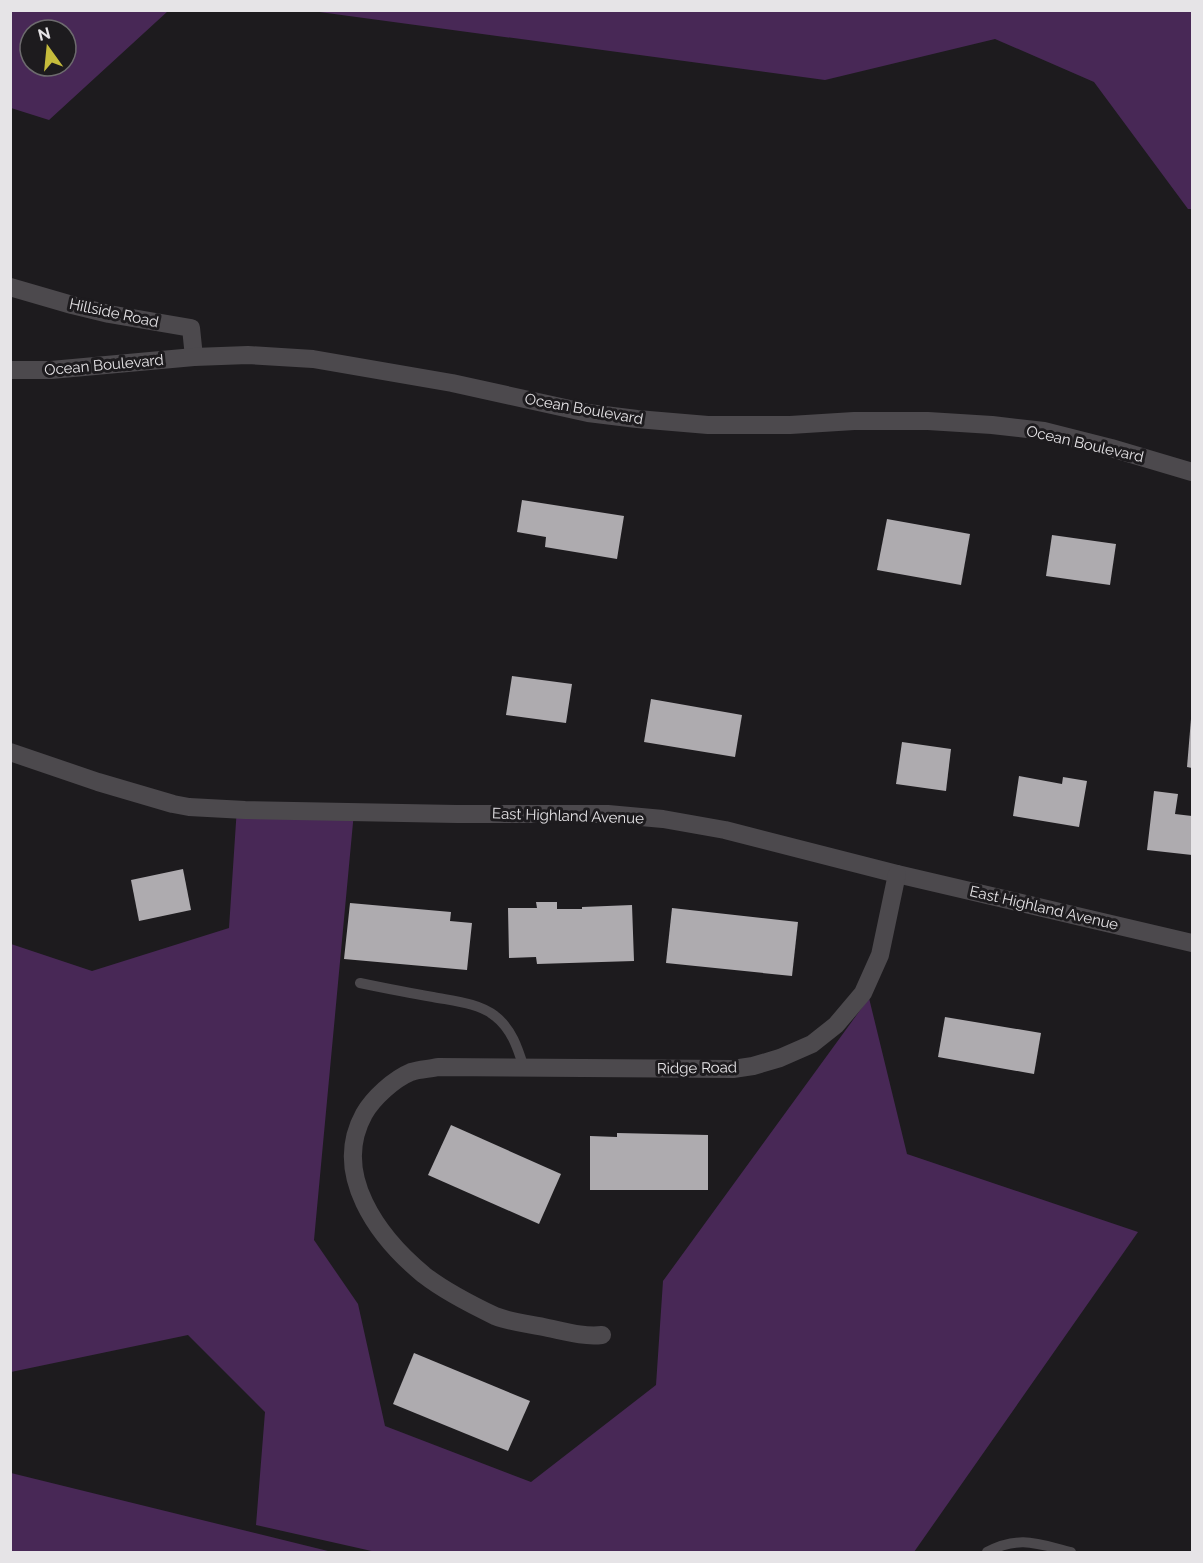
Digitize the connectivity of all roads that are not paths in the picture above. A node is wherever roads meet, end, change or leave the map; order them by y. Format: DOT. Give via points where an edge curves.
graph roads {
  1 [pos="10,287"];
  2 [pos="194,357"];
  3 [pos="10,370"];
  4 [pos="1192,471"];
  5 [pos="10,752"];
  6 [pos="897,874"];
  7 [pos="1192,943"];
  8 [pos="360,983"];
  9 [pos="524,1068"];
  10 [pos="602,1335"];
  11 [pos="987,1552"];
  12 [pos="1071,1552"];
  1 -- 2 [label="street, Hillside Road" via="109,314 191,328"];
  2 -- 3 [label="street, Ocean Boulevard"];
  2 -- 4 [label="street, Ocean Boulevard" via="313,359 637,420 696,425 928,421 992,425 1044,431"];
  5 -- 6 [label="street, East Highland Avenue" via="189,807 608,814 663,819 725,830"];
  6 -- 7 [label="street, East Highland Avenue"];
  6 -- 9 [label="street, Ridge Road" via="880,955 863,993 836,1025 812,1044 780,1058 733,1069"];
  8 -- 9 [label="lane" via="483,1009 508,1030"];
  9 -- 10 [label="street, Ridge Road" via="438,1067 412,1072 392,1083 359,1123 352,1154 357,1185 366,1209 396,1249 426,1276 468,1302 519,1324 582,1336"];
  11 -- 12 [label="lane" via="1023,1541"];
}
